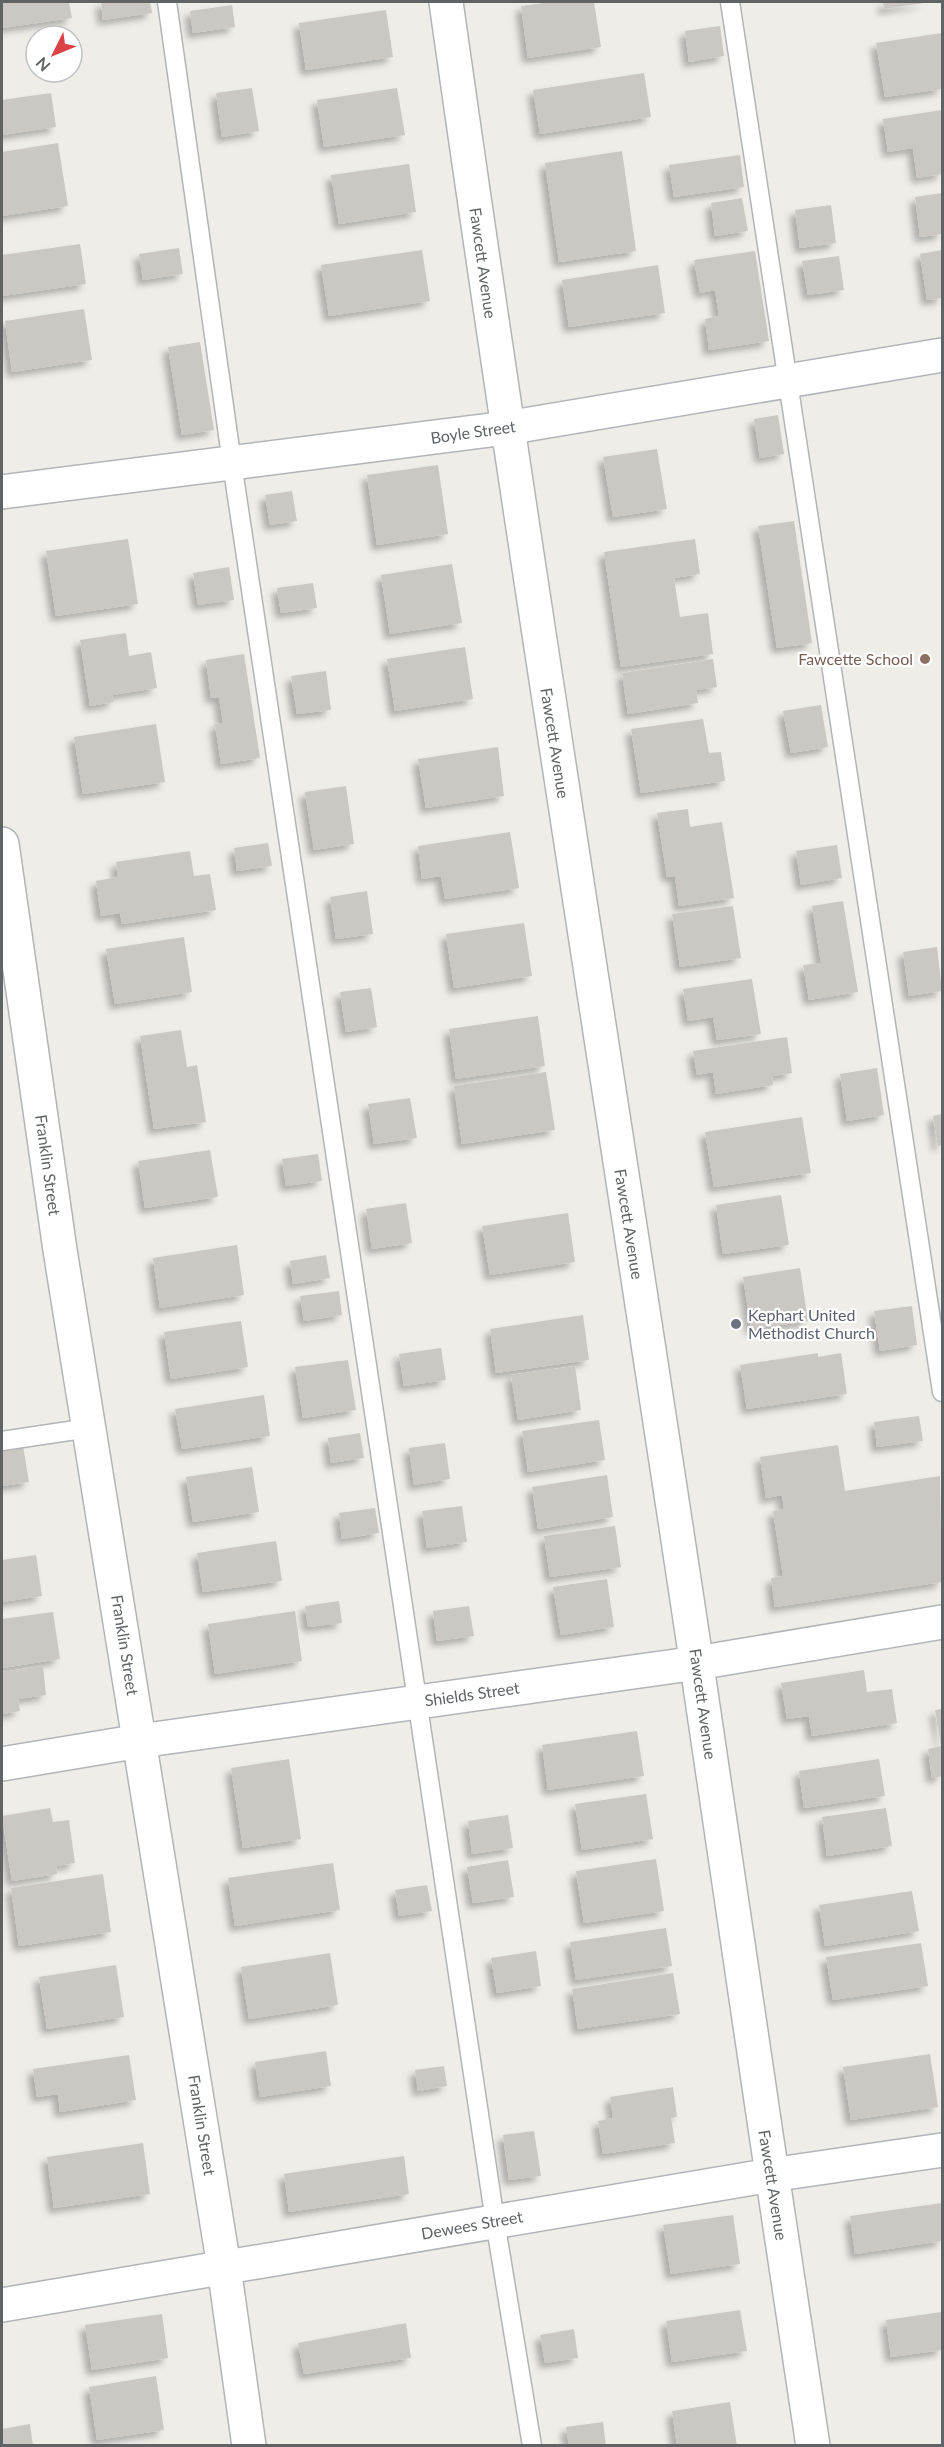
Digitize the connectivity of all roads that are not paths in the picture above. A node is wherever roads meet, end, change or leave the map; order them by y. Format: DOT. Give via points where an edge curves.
graph roads {
  1 [pos="167,2"];
  2 [pos="446,2"];
  3 [pos="730,2"];
  4 [pos="942,355"];
  5 [pos="787,381"];
  6 [pos="506,428"];
  7 [pos="232,463"];
  8 [pos="2,492"];
  9 [pos="2,844"];
  10 [pos="942,1392"];
  11 [pos="89,1428"];
  12 [pos="2,1441"];
  13 [pos="942,1622"];
  14 [pos="697,1663"];
  15 [pos="418,1702"];
  16 [pos="140,1741"];
  17 [pos="2,1764"];
  18 [pos="942,2150"];
  19 [pos="771,2175"];
  20 [pos="495,2221"];
  21 [pos="225,2267"];
  22 [pos="2,2306"];
  23 [pos="249,2445"];
  24 [pos="532,2445"];
  25 [pos="813,2445"];
  1 -- 7 [label="lane"];
  2 -- 6 [label="street, Fawcett Avenue"];
  3 -- 5 [label="lane"];
  4 -- 5 [label="street, Boyle Street"];
  5 -- 6 [label="street, Boyle Street"];
  5 -- 10 [label="lane"];
  6 -- 7 [label="street, Boyle Street"];
  6 -- 14 [label="street, Fawcett Avenue"];
  7 -- 8 [label="street, Boyle Street"];
  7 -- 15 [label="lane"];
  9 -- 11 [label="street, Franklin Street"];
  11 -- 12 [label="lane"];
  11 -- 16 [label="street, Franklin Street"];
  13 -- 14 [label="street, Shields Street"];
  14 -- 15 [label="street, Shields Street"];
  14 -- 19 [label="street, Fawcett Avenue"];
  15 -- 16 [label="street, Shields Street"];
  15 -- 20 [label="lane"];
  16 -- 17 [label="street, Shields Street"];
  16 -- 21 [label="street, Franklin Street"];
  18 -- 19 [label="street, Dewees Street"];
  19 -- 20 [label="street, Dewees Street"];
  19 -- 25 [label="street, Fawcett Avenue"];
  20 -- 21 [label="street, Dewees Street"];
  20 -- 24 [label="lane"];
  21 -- 22 [label="street, Dewees Street"];
  21 -- 23 [label="street, Franklin Street"];
}
